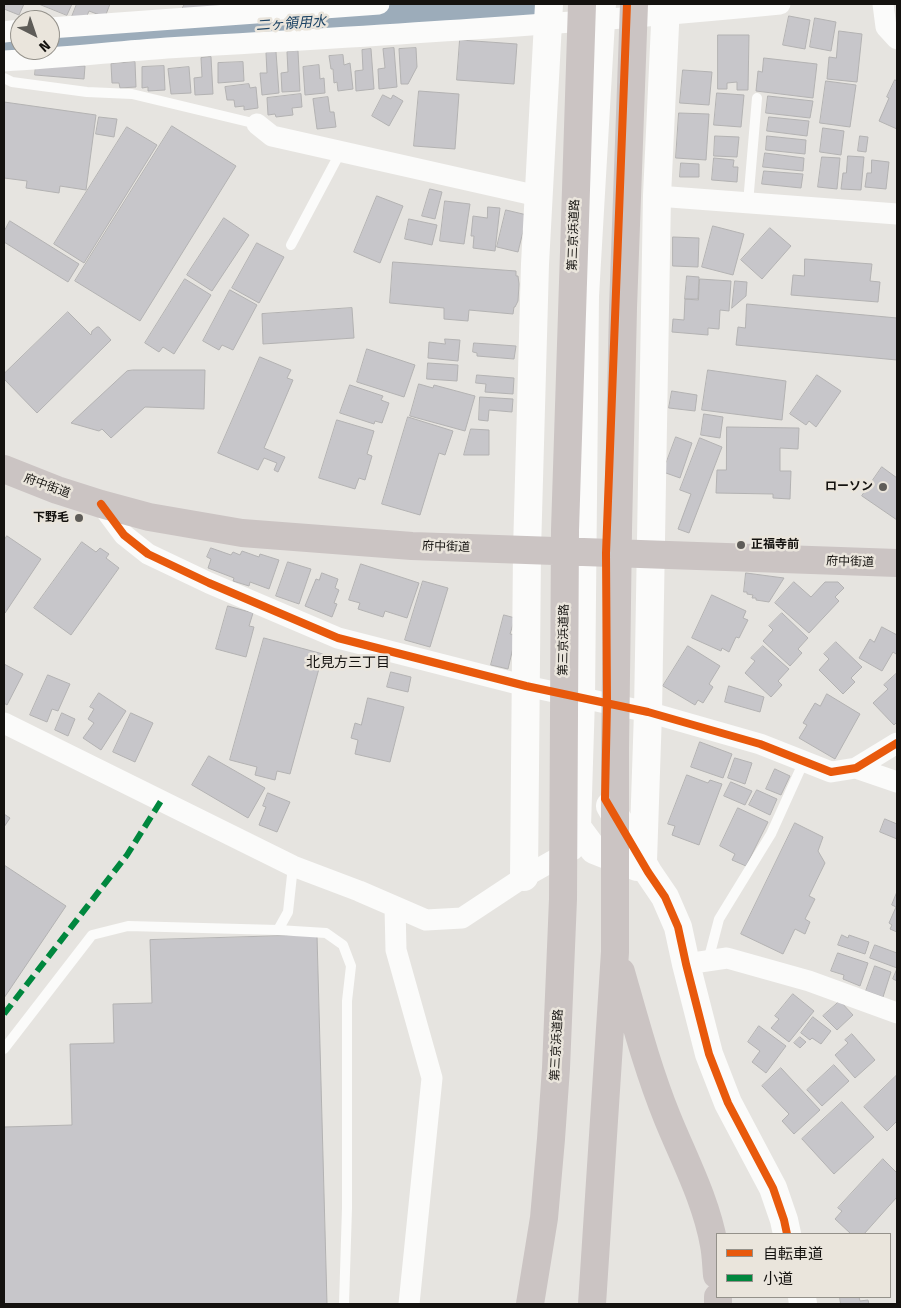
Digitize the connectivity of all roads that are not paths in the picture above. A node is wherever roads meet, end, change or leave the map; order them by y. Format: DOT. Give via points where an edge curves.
graph roads {
  1 [pos="379,4"];
  2 [pos="780,4"];
  3 [pos="883,4"];
  4 [pos="612,9"];
  5 [pos="666,9"];
  6 [pos="548,14"];
  7 [pos="60,27"];
  8 [pos="897,40"];
  9 [pos="4,61"];
  10 [pos="4,78"];
  11 [pos="757,98"];
  12 [pos="257,124"];
  13 [pos="341,151"];
  14 [pos="538,196"];
  15 [pos="657,196"];
  16 [pos="748,203"];
  17 [pos="897,214"];
  18 [pos="292,245"];
  19 [pos="4,469"];
  20 [pos="101,504"];
  21 [pos="527,550"];
  22 [pos="594,552"];
  23 [pos="650,554"];
  24 [pos="897,563"];
  25 [pos="526,686"];
  26 [pos="581,698"];
  27 [pos="607,704"];
  28 [pos="648,712"];
  29 [pos="4,723"];
  30 [pos="897,743"];
  31 [pos="804,761"];
  32 [pos="856,768"];
  33 [pos="897,782"];
  34 [pos="588,841"];
  35 [pos="293,866"];
  36 [pos="646,867"];
  37 [pos="524,877"];
  38 [pos="396,907"];
  39 [pos="278,930"];
  40 [pos="615,952"];
  41 [pos="697,962"];
  42 [pos="897,1013"];
  43 [pos="4,1050"];
  44 [pos="787,1233"];
  45 [pos="716,1265"];
  46 [pos="344,1304"];
  47 [pos="409,1304"];
  48 [pos="530,1304"];
  49 [pos="592,1304"];
  1 -- 7 [label="street"];
  2 -- 5 [label="street"];
  3 -- 8 [label="street" via="886,27"];
  4 -- 5 [label="street"];
  4 -- 6 [label="street"];
  4 -- 22 [label="street" via="586,296"];
  4 -- 40 [label="highway" via="622,318"];
  4 -- 48 [label="highway, 第三京浜道路" via="565,530 563,899 556,1068 544,1218"];
  5 -- 15 [label="street"];
  6 -- 9 [label="street"];
  6 -- 14 [label="street"];
  10 -- 12 [label="lane" via="12,82 132,94"];
  11 -- 16 [label="lane"];
  12 -- 13 [label="street" via="272,136"];
  13 -- 14 [label="street"];
  13 -- 18 [label="lane"];
  14 -- 21 [label="street"];
  15 -- 16 [label="street"];
  15 -- 23 [label="street"];
  16 -- 17 [label="street"];
  19 -- 20 [label="highway, 府中街道"];
  20 -- 21 [label="highway, 府中街道" via="149,517 242,533 412,546"];
  20 -- 25 [label="street" via="124,534 148,554 338,638"];
  21 -- 22 [label="highway, 府中街道"];
  21 -- 25 [label="street"];
  22 -- 23 [label="highway, 府中街道"];
  22 -- 26 [label="street"];
  22 -- 27 [label="street"];
  23 -- 24 [label="highway, 府中街道"];
  23 -- 28 [label="street"];
  25 -- 26 [label="street"];
  25 -- 37 [label="street"];
  26 -- 27 [label="street"];
  26 -- 34 [label="street" via="577,827"];
  27 -- 28 [label="street"];
  27 -- 36 [label="street" via="605,799"];
  28 -- 31 [label="street" via="760,744"];
  28 -- 36 [label="street"];
  29 -- 35 [label="street"];
  30 -- 32 [label="street"];
  31 -- 32 [label="street" via="831,772"];
  31 -- 41 [label="lane" via="771,834"];
  32 -- 33 [label="street"];
  34 -- 36 [label="street" via="594,850"];
  34 -- 37 [label="street"];
  35 -- 38 [label="street"];
  35 -- 39 [label="lane" via="288,912"];
  36 -- 41 [label="street" via="666,897"];
  37 -- 38 [label="street" via="462,918 426,920"];
  38 -- 47 [label="street" via="396,950 432,1078"];
  39 -- 43 [label="lane" via="128,926 92,935"];
  39 -- 46 [label="lane" via="326,933 343,945 351,966 347,1002"];
  40 -- 45 [label="highway" via="644,1052 704,1209"];
  40 -- 49 [label="highway"];
  41 -- 42 [label="street" via="727,958 809,981"];
  41 -- 44 [label="street" via="709,1054 728,1103 773,1188"];
}
